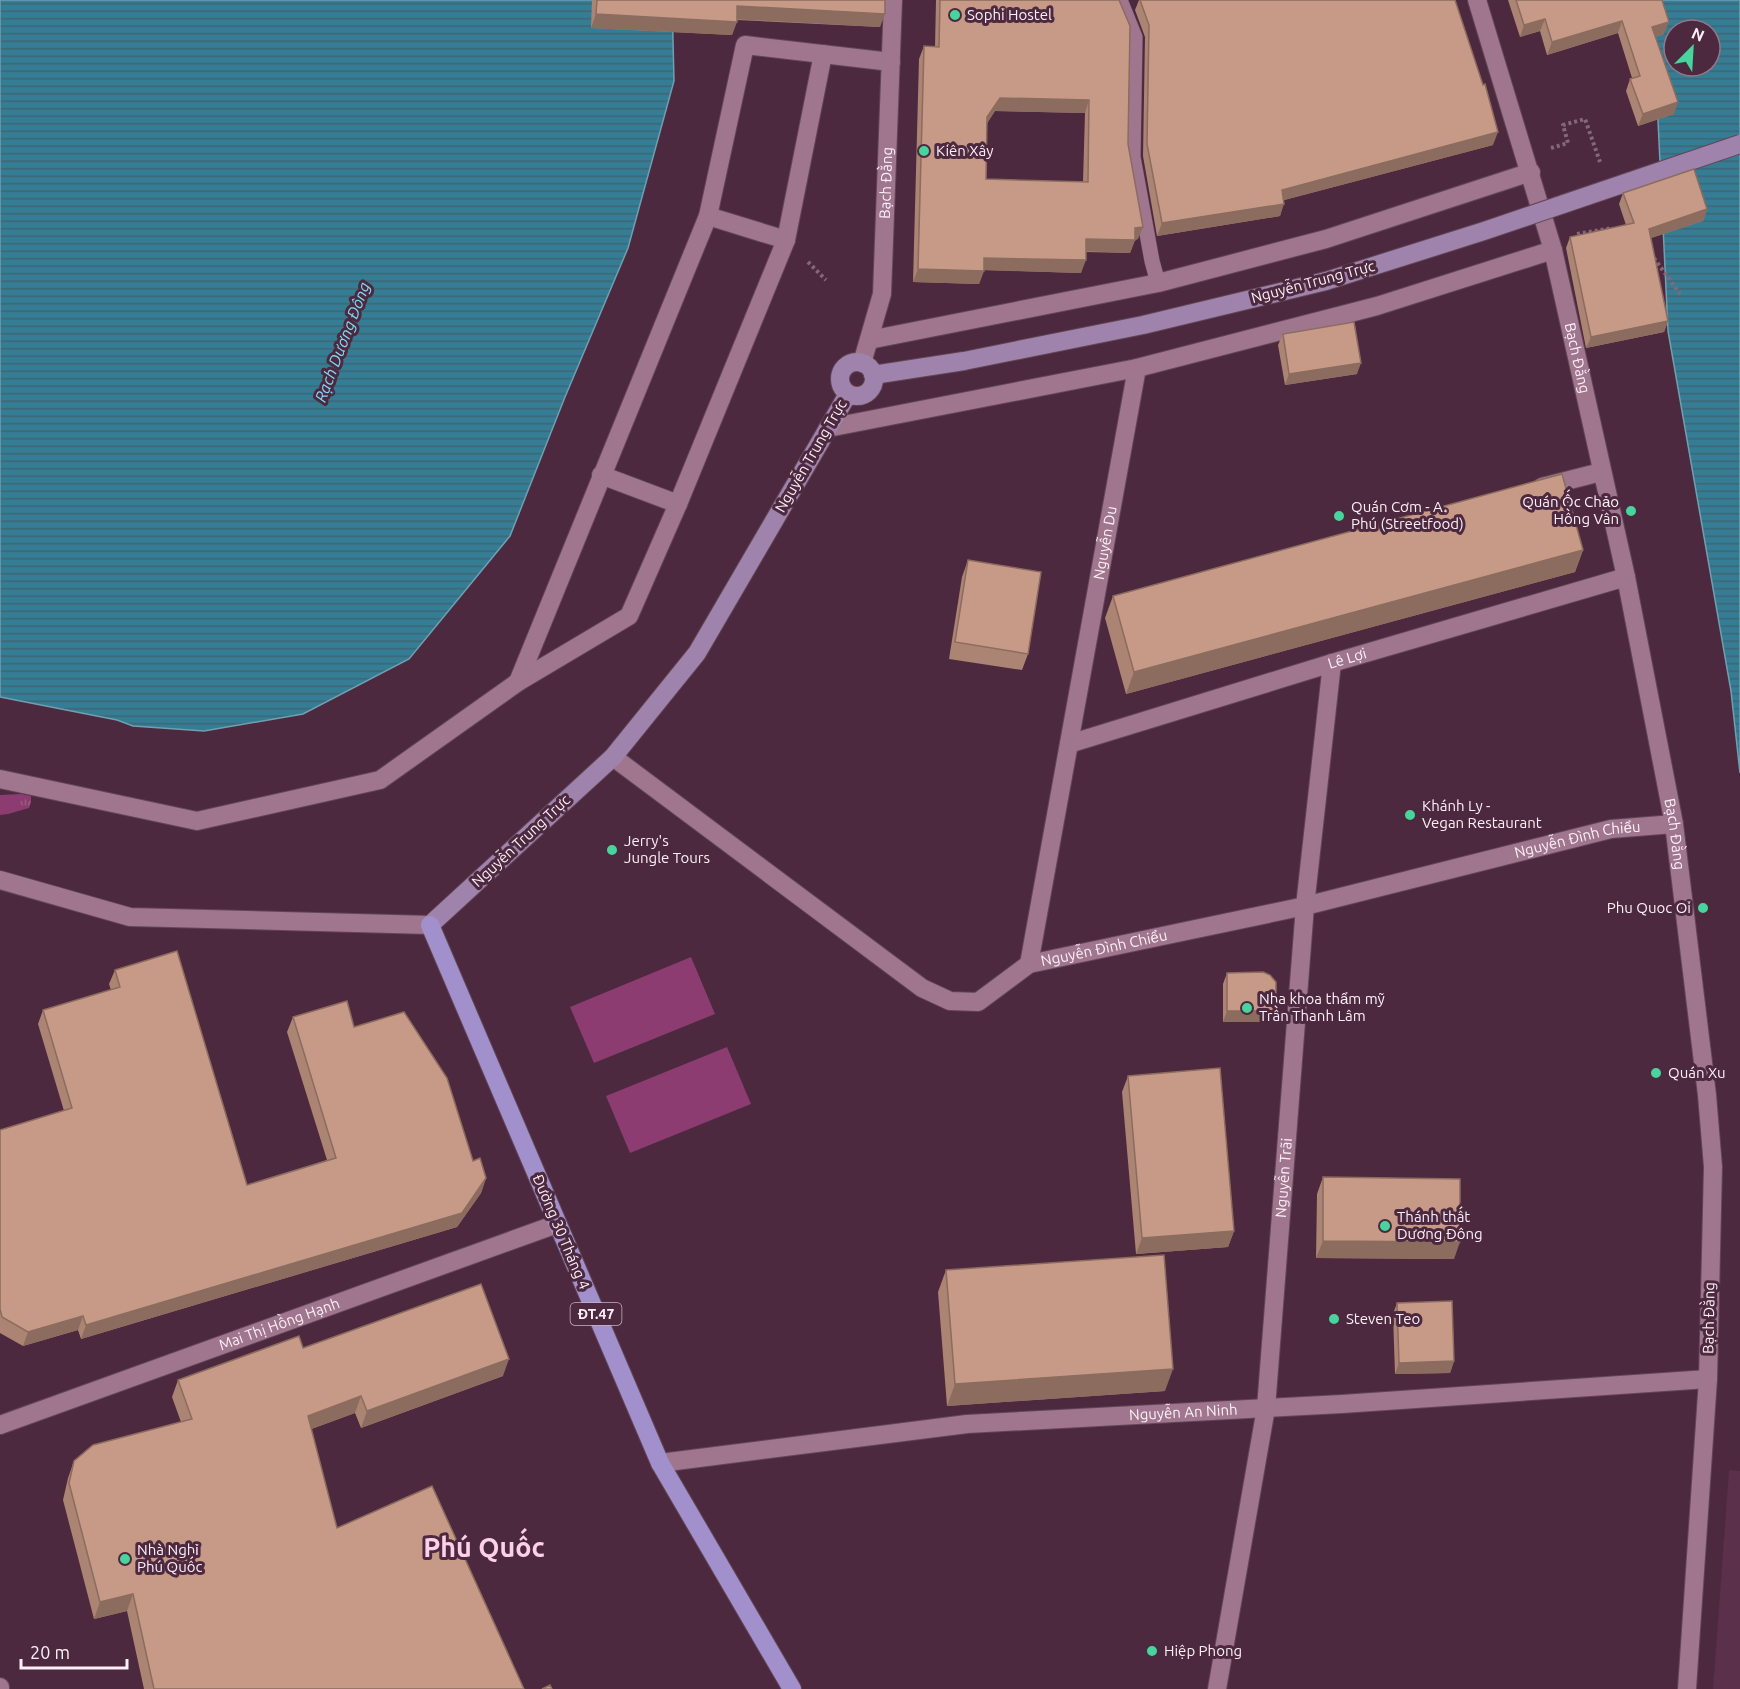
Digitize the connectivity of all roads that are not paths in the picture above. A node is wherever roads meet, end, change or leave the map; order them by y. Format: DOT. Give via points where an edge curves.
graph roads {
  1 [pos="893,0"];
  2 [pos="1120,0"];
  3 [pos="1477,0"];
  4 [pos="823,54"];
  5 [pos="891,62"];
  6 [pos="1740,144"];
  7 [pos="1531,172"];
  8 [pos="708,216"];
  9 [pos="786,240"];
  10 [pos="1551,244"];
  11 [pos="1158,283"];
  12 [pos="869,340"];
  13 [pos="1137,368"];
  14 [pos="868,369"];
  15 [pos="848,394"];
  16 [pos="828,428"];
  17 [pos="1601,471"];
  18 [pos="601,475"];
  19 [pos="1521,492"];
  20 [pos="678,504"];
  21 [pos="1626,577"];
  22 [pos="1118,595"];
  23 [pos="1095,601"];
  24 [pos="1332,663"];
  25 [pos="518,682"];
  26 [pos="1069,744"];
  27 [pos="613,757"];
  28 [pos="0,779"];
  29 [pos="1674,825"];
  30 [pos="0,880"];
  31 [pos="1305,906"];
  32 [pos="430,925"];
  33 [pos="1029,964"];
  34 [pos="557,1224"];
  35 [pos="1708,1379"];
  36 [pos="1266,1408"];
  37 [pos="0,1425"];
  38 [pos="660,1463"];
  39 [pos="792,1689"];
  40 [pos="1217,1689"];
  41 [pos="1687,1689"];
  1 -- 5 [label="street, Bạch Đằng"];
  2 -- 11 [label="lane" via="1135,37 1133,157"];
  3 -- 7 [label="street, Bạch Đằng"];
  4 -- 5 [label="street"];
  4 -- 8 [label="street" via="745,45"];
  4 -- 9 [label="street"];
  5 -- 12 [label="street, Bạch Đằng" via="882,294"];
  6 -- 14 [label="main road, Nguyễn Trung Trực, bridge" via="1326,281 1143,326 964,361"];
  7 -- 10 [label="street, Bạch Đằng"];
  7 -- 11 [label="street" via="1326,239"];
  8 -- 9 [label="street"];
  8 -- 18 [label="street"];
  9 -- 20 [label="street"];
  10 -- 13 [label="street" via="1377,306"];
  10 -- 17 [label="street, Bạch Đằng"];
  11 -- 12 [label="street"];
  12 -- 14 [label="street, Bạch Đằng"];
  13 -- 16 [label="street"];
  13 -- 23 [label="street, Nguyễn Du"];
  14 -- 15 [label="main road" via="874,381 869,391 859,396"];
  14 -- 15 [label="main road" via="851,363 843,369 840,385"];
  15 -- 16 [label="main road, Nguyễn Trung Trực"];
  16 -- 27 [label="main road, Nguyễn Trung Trực" via="697,652"];
  17 -- 19 [label="street"];
  17 -- 21 [label="street, Bạch Đằng"];
  18 -- 20 [label="street"];
  18 -- 25 [label="street"];
  20 -- 25 [label="street" via="629,616"];
  21 -- 24 [label="street, Lê Lợi"];
  21 -- 29 [label="street, Bạch Đằng"];
  22 -- 23 [label="street"];
  23 -- 26 [label="street, Nguyễn Du"];
  24 -- 26 [label="street, Lê Lợi"];
  24 -- 31 [label="street, Nguyễn Trãi"];
  25 -- 28 [label="street" via="380,780 198,821"];
  26 -- 33 [label="street, Nguyễn Du"];
  27 -- 32 [label="main road, Nguyễn Trung Trực"];
  27 -- 33 [label="street, Nguyễn Đình Chiểu" via="922,988 950,1001 978,1002"];
  29 -- 31 [label="street, Nguyễn Đình Chiểu" via="1611,829"];
  29 -- 35 [label="street, Bạch Đằng" via="1713,1167"];
  30 -- 32 [label="street" via="130,917"];
  31 -- 33 [label="street, Nguyễn Đình Chiểu"];
  31 -- 36 [label="street, Nguyễn Trãi"];
  32 -- 34 [label="main road, Đường 30 Tháng 4 / ĐT.47"];
  34 -- 37 [label="street, Mai Thị Hồng Hạnh"];
  34 -- 38 [label="main road, Đường 30 Tháng 4 / ĐT.47"];
  35 -- 36 [label="street, Nguyễn An Ninh"];
  35 -- 41 [label="street, Bạch Đằng"];
  36 -- 38 [label="street, Nguyễn An Ninh" via="967,1425"];
  36 -- 40 [label="street, Nguyễn Trãi"];
  38 -- 39 [label="main road, Đường 30 Tháng 4 / ĐT.47"];
}
